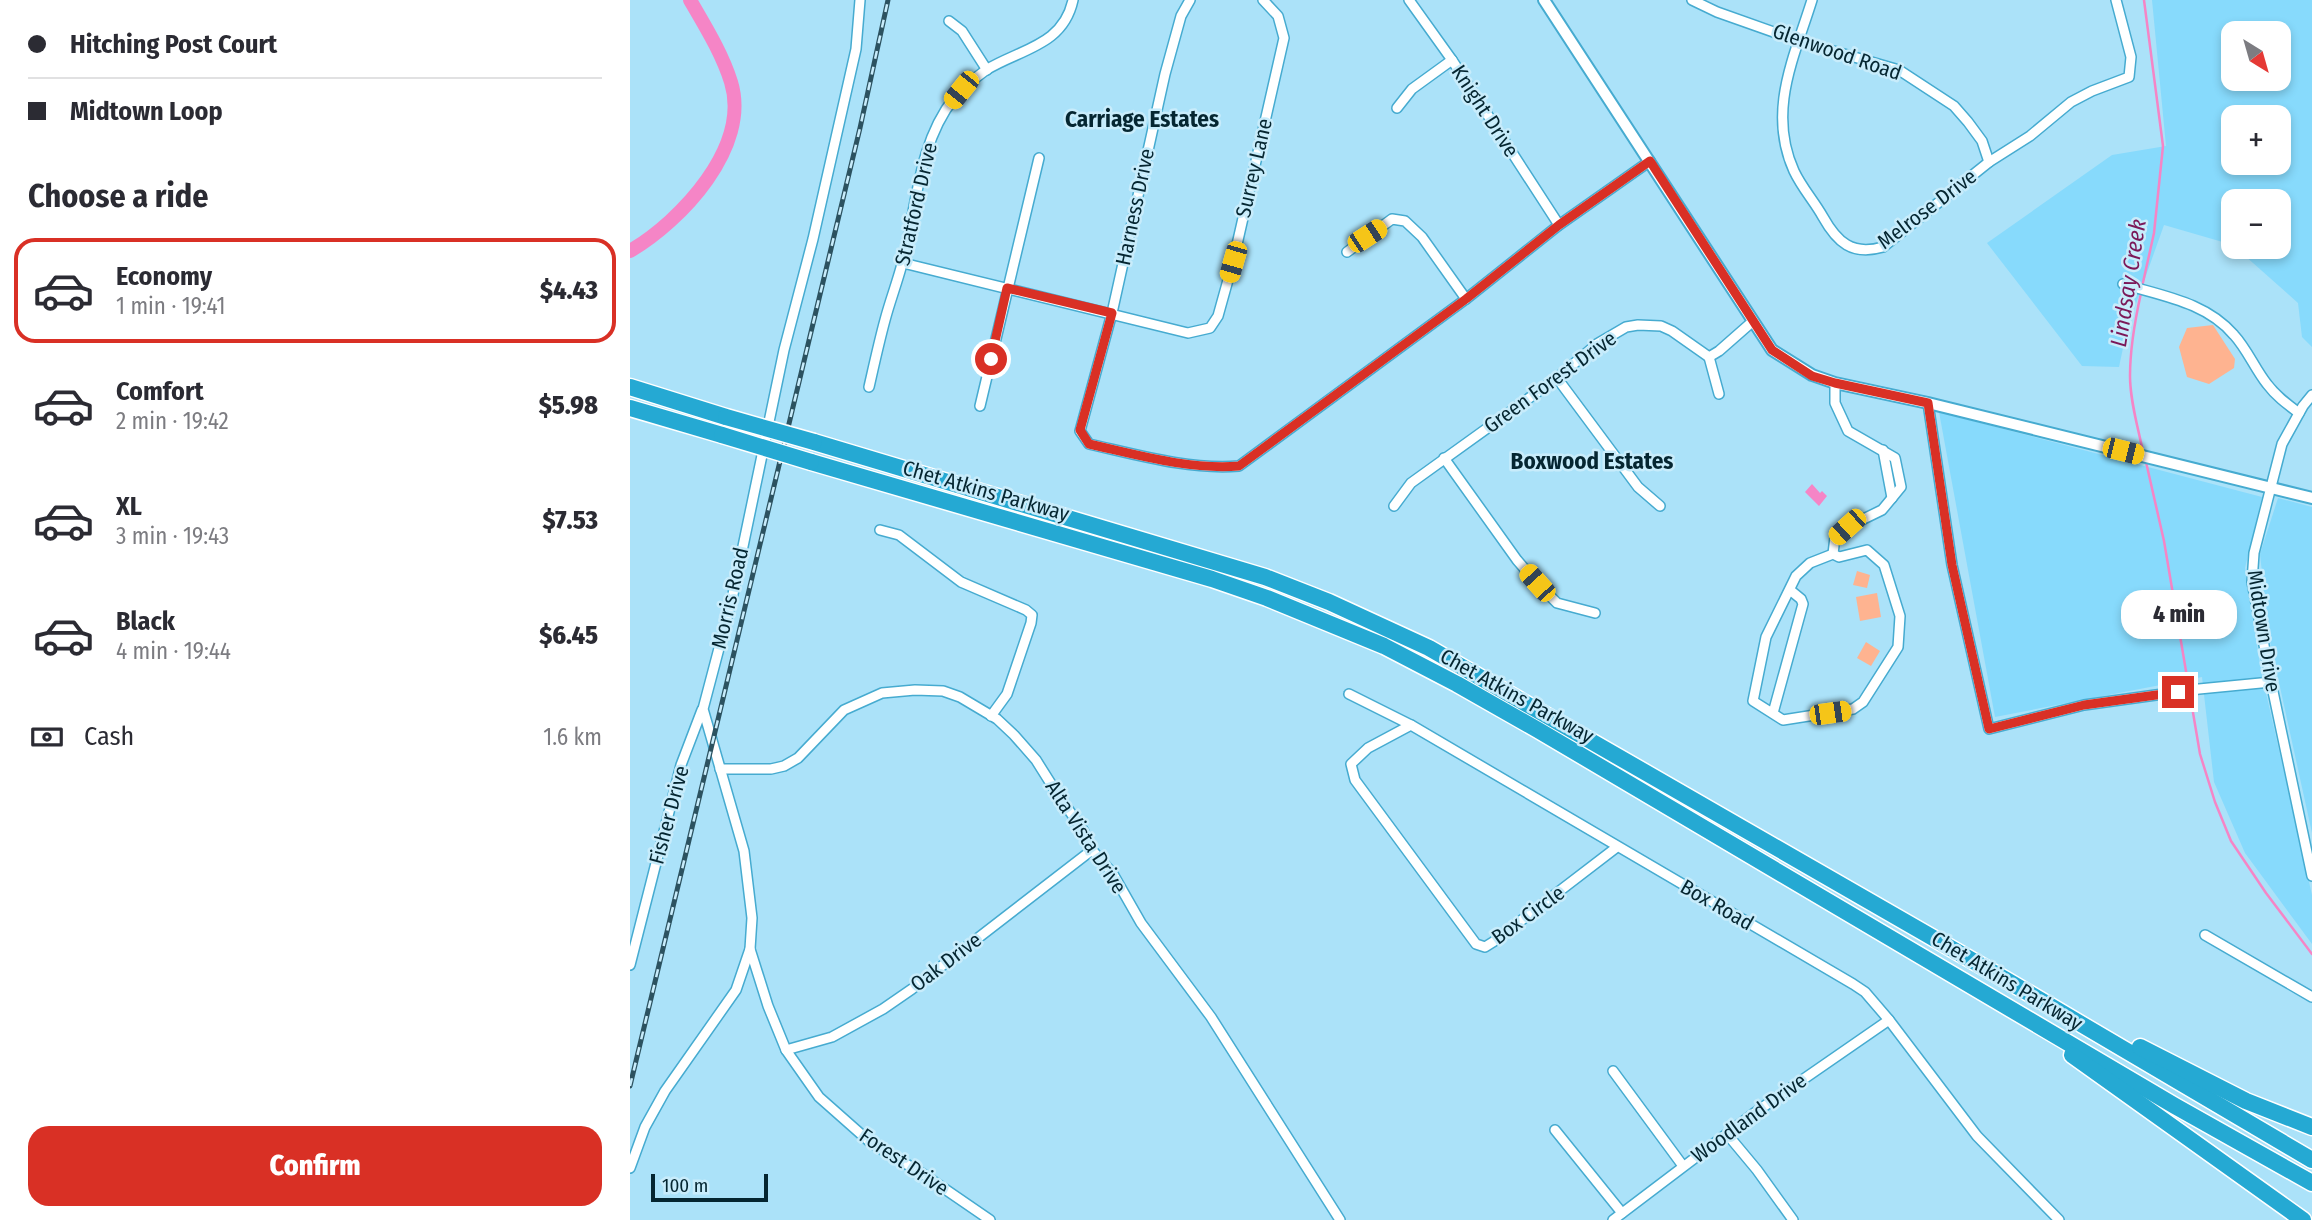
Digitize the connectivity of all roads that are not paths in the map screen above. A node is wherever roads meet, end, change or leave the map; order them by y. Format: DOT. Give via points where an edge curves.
graph roads {
  1 [pos="860,0"];
  2 [pos="1073,0"];
  3 [pos="1191,0"];
  4 [pos="1263,0"];
  5 [pos="1409,0"];
  6 [pos="1544,0"];
  7 [pos="1692,0"];
  8 [pos="1812,0"];
  9 [pos="2116,0"];
  10 [pos="948,21"];
  11 [pos="1799,41"];
  12 [pos="1452,60"];
  13 [pos="987,70"];
  14 [pos="1397,107"];
  15 [pos="1039,158"];
  16 [pos="1650,161"];
  17 [pos="1989,162"];
  18 [pos="1559,225"];
  19 [pos="1347,252"];
  20 [pos="903,263"];
  21 [pos="2128,286"];
  22 [pos="1007,288"];
  23 [pos="1466,299"];
  24 [pos="1112,313"];
  25 [pos="1752,322"];
  26 [pos="1709,358"];
  27 [pos="1557,378"];
  28 [pos="1835,383"];
  29 [pos="630,387"];
  30 [pos="869,387"];
  31 [pos="1719,394"];
  32 [pos="2312,395"];
  33 [pos="1928,403"];
  34 [pos="980,406"];
  35 [pos="630,408"];
  36 [pos="2299,413"];
  37 [pos="1444,458"];
  38 [pos="2273,488"];
  39 [pos="2312,498"];
  40 [pos="1394,506"];
  41 [pos="1660,506"];
  42 [pos="880,530"];
  43 [pos="1833,554"];
  44 [pos="1790,590"];
  45 [pos="1595,613"];
  46 [pos="2270,682"];
  47 [pos="1349,694"];
  48 [pos="703,709"];
  49 [pos="1773,713"];
  50 [pos="991,716"];
  51 [pos="1411,725"];
  52 [pos="720,769"];
  53 [pos="1617,847"];
  54 [pos="1092,850"];
  55 [pos="2312,876"];
  56 [pos="2205,935"];
  57 [pos="750,949"];
  58 [pos="630,965"];
  59 [pos="2008,981"];
  60 [pos="1970,983"];
  61 [pos="2312,997"];
  62 [pos="1889,1020"];
  63 [pos="786,1051"];
  64 [pos="1613,1071"];
  65 [pos="2312,1127"];
  66 [pos="1555,1130"];
  67 [pos="1727,1134"];
  68 [pos="2312,1160"];
  69 [pos="1683,1166"];
  70 [pos="630,1168"];
  71 [pos="2312,1183"];
  72 [pos="1622,1213"];
  73 [pos="990,1220"];
  74 [pos="1340,1220"];
  75 [pos="1613,1220"];
  76 [pos="1793,1220"];
  77 [pos="2059,1220"];
  78 [pos="2303,1220"];
  1 -- 48 [label="street, Morris Road" via="856,49"];
  2 -- 13 [label="street, Stratford Drive" via="1051,38"];
  3 -- 24 [label="street, Harness Drive" via="1181,16 1165,74"];
  4 -- 24 [label="street, Surrey Lane" via="1279,16 1284,38 1218,316 1210,328 1188,333"];
  5 -- 12 [label="street, Knight Drive"];
  6 -- 16 [label="street"];
  7 -- 11 [label="street, Glenwood Road"];
  8 -- 11 [label="street, Melrose Drive"];
  9 -- 17 [label="street, Melrose Drive" via="2131,57 2129,77 2071,102"];
  10 -- 13 [label="street" via="962,31"];
  11 -- 17 [label="street, Glenwood Road" via="1899,70 1954,106 1982,141"];
  11 -- 17 [label="street, Melrose Drive" via="1781,117 1784,141 1807,194 1831,231 1849,246 1860,250 1883,247"];
  12 -- 14 [label="street" via="1412,89"];
  12 -- 18 [label="street, Knight Drive"];
  13 -- 20 [label="street, Stratford Drive" via="961,90 933,131"];
  15 -- 22 [label="street"];
  16 -- 18 [label="street"];
  16 -- 25 [label="street"];
  18 -- 23 [label="street"];
  19 -- 23 [label="street" via="1392,219 1405,221 1422,237"];
  20 -- 22 [label="street"];
  20 -- 30 [label="street, Stratford Drive"];
  21 -- 36 [label="street" via="2192,304 2217,318 2278,398"];
  22 -- 24 [label="street"];
  22 -- 34 [label="street"];
  23 -- 24 [label="street, Harness Drive" via="1239,466 1220,468 1089,444 1080,430"];
  25 -- 26 [label="street"];
  25 -- 28 [label="street" via="1772,350 1812,376"];
  26 -- 27 [label="street, Green Forest Drive" via="1672,331 1638,325 1597,344"];
  26 -- 31 [label="street"];
  27 -- 37 [label="street, Green Forest Drive"];
  27 -- 41 [label="street" via="1638,488"];
  28 -- 33 [label="street"];
  28 -- 43 [label="street" via="1835,403 1848,431 1883,450 1894,476 1892,498 1882,510 1835,537"];
  29 -- 59 [label="highway, Chet Atkins Parkway, bridge" via="1265,577 1329,602 1429,648"];
  32 -- 36 [label="street, Midtown Drive"];
  33 -- 38 [label="street"];
  33 -- 46 [label="street" via="1952,565 1989,729 2084,705"];
  35 -- 60 [label="highway, Chet Atkins Parkway, bridge" via="1212,579 1384,646 1527,724"];
  36 -- 38 [label="street, Midtown Drive" via="2282,444"];
  37 -- 40 [label="street, Green Forest Drive" via="1411,483"];
  37 -- 45 [label="street" via="1537,583 1557,603"];
  38 -- 39 [label="street"];
  38 -- 46 [label="street, Midtown Drive" via="2254,553 2252,582"];
  42 -- 50 [label="street" via="899,534 961,582 1032,615 1007,694"];
  43 -- 44 [label="street" via="1810,563 1796,576"];
  43 -- 49 [label="street" via="1839,557 1867,550 1884,565 1900,616 1898,647 1863,702 1853,709 1783,720"];
  44 -- 49 [label="street" via="1803,604"];
  44 -- 49 [label="street" via="1766,638 1753,701"];
  46 -- 55 [label="street, Midtown Drive"];
  47 -- 51 [label="street, Box Road"];
  48 -- 52 [label="street"];
  48 -- 58 [label="street, Fisher Drive" via="681,765"];
  50 -- 52 [label="street, Alta Vista Drive" via="943,691 882,693 844,710 798,758 784,766"];
  50 -- 54 [label="street, Alta Vista Drive" via="1037,760"];
  51 -- 53 [label="street, Box Road"];
  51 -- 53 [label="street, Box Circle" via="1368,748 1352,764 1355,780 1476,944 1485,947"];
  52 -- 57 [label="street" via="744,851 752,918"];
  53 -- 62 [label="street, Box Road" via="1855,985"];
  54 -- 63 [label="street, Oak Drive" via="883,1009 832,1037"];
  54 -- 74 [label="street, Alta Vista Drive" via="1210,1017"];
  56 -- 61 [label="street"];
  57 -- 63 [label="street, Forest Drive"];
  57 -- 70 [label="street" via="736,990 666,1091 645,1127"];
  59 -- 65 [label="highway" via="2246,1101"];
  59 -- 68 [label="highway, Chet Atkins Parkway"];
  60 -- 71 [label="highway, Chet Atkins Parkway"];
  60 -- 78 [label="highway"];
  62 -- 67 [label="street, Woodland Drive"];
  62 -- 77 [label="street, Box Road" via="1977,1136"];
  63 -- 73 [label="street, Forest Drive" via="820,1097 871,1143"];
  64 -- 69 [label="street"];
  66 -- 72 [label="street"];
  67 -- 69 [label="street, Woodland Drive"];
  67 -- 76 [label="street"];
  69 -- 72 [label="street, Woodland Drive"];
  72 -- 75 [label="street, Woodland Drive"];
}
